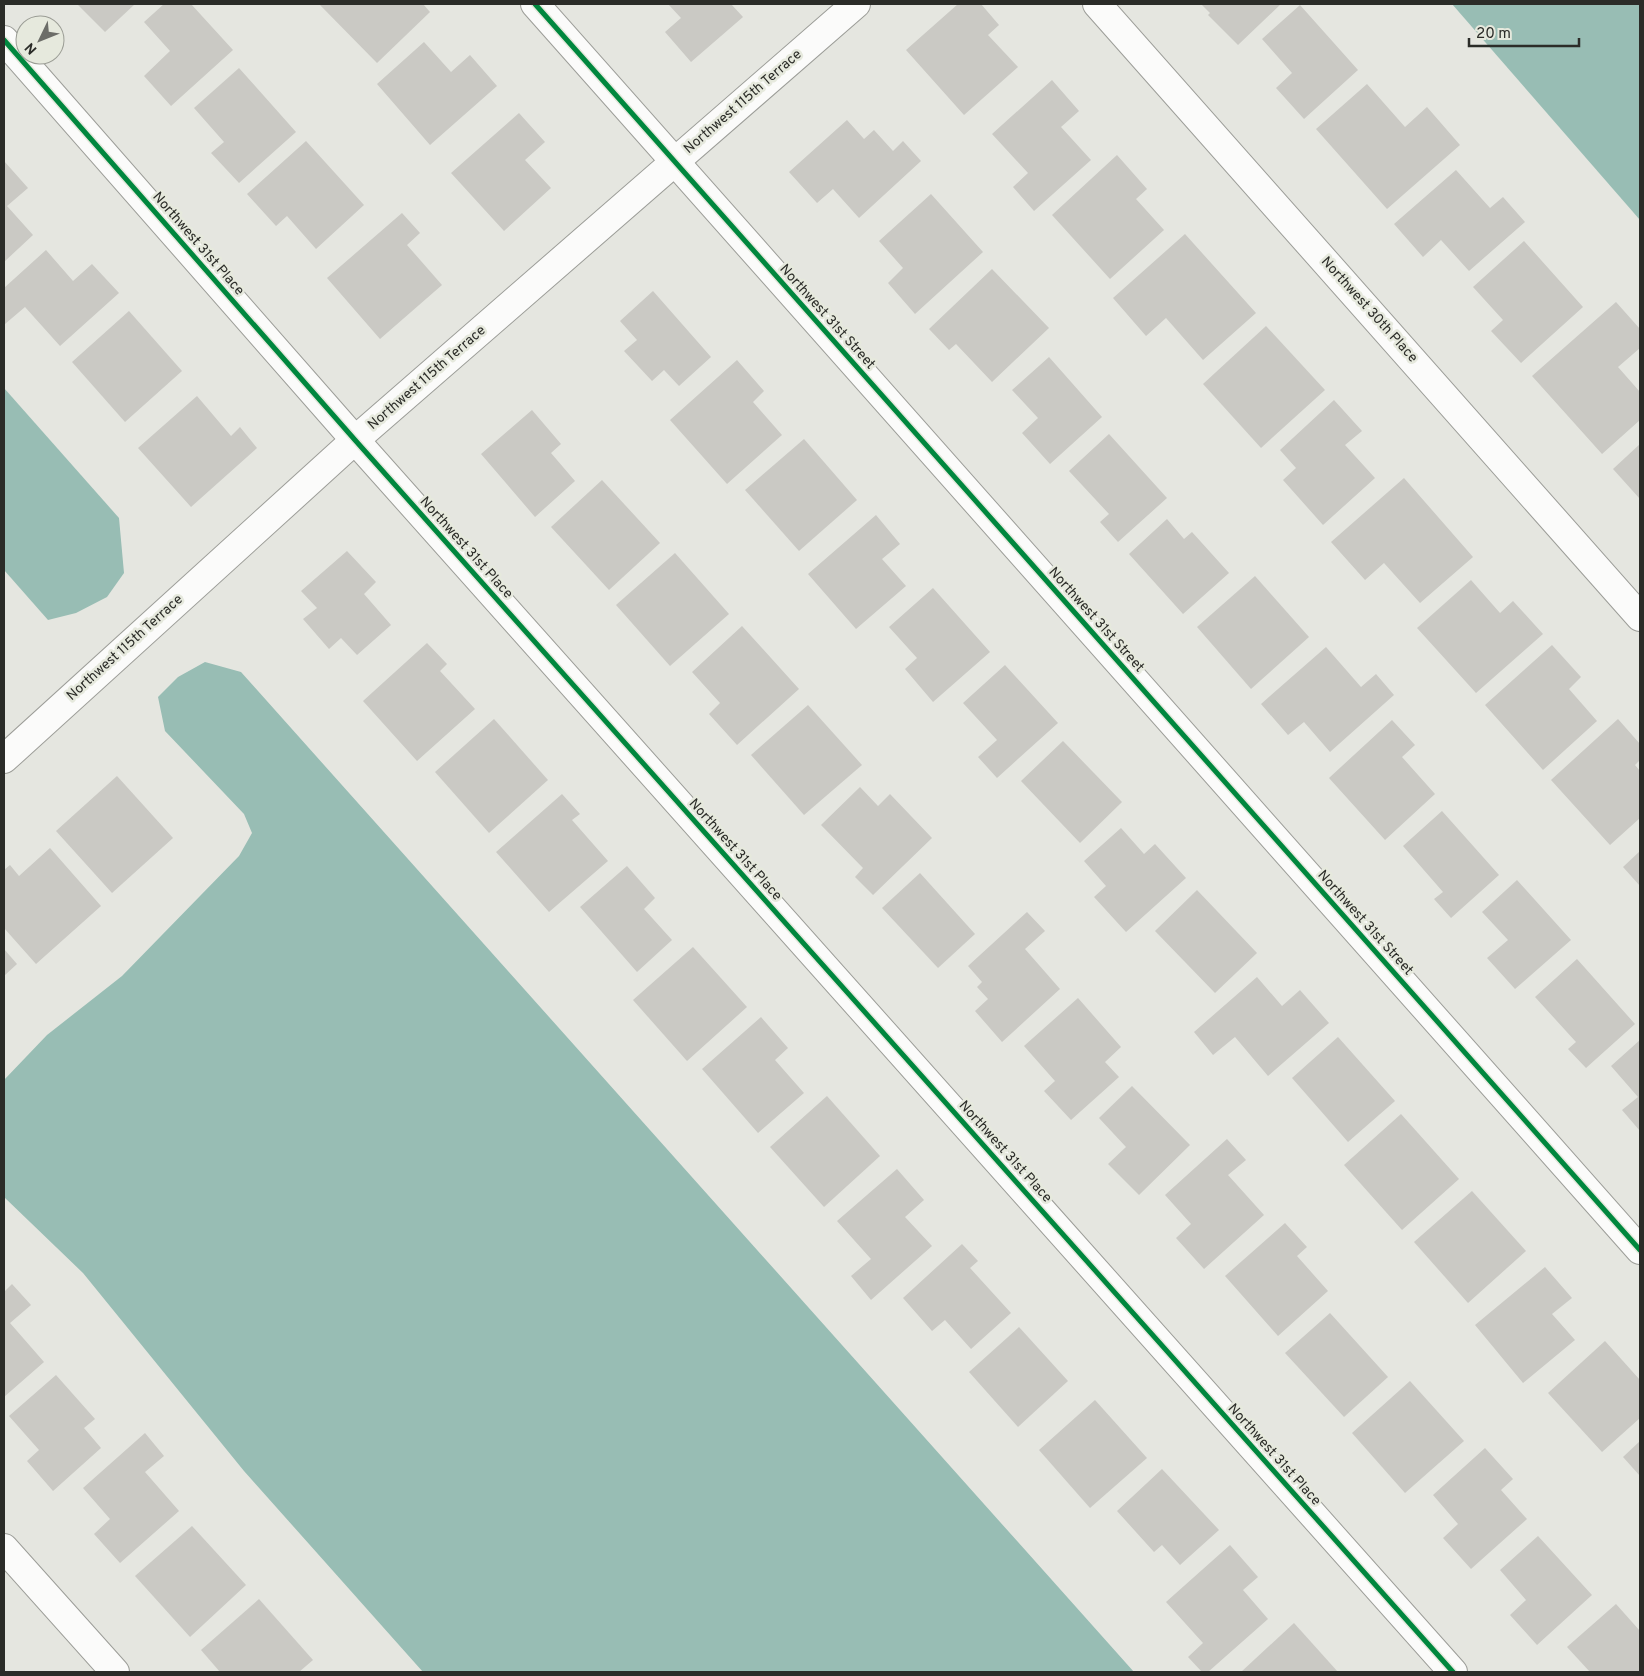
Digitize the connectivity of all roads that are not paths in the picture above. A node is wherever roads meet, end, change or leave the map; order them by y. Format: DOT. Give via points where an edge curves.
graph roads {
  1 [pos="535,4"];
  2 [pos="856,4"];
  3 [pos="1097,4"];
  4 [pos="4,40"];
  5 [pos="675,162"];
  6 [pos="355,440"];
  7 [pos="1640,617"];
  8 [pos="4,759"];
  9 [pos="1640,1250"];
  10 [pos="4,1548"];
  11 [pos="115,1672"];
  12 [pos="1453,1672"];
  1 -- 5 [label="street, Northwest 31st Street"];
  2 -- 5 [label="street, Northwest 115th Terrace"];
  3 -- 7 [label="street, Northwest 30th Place"];
  4 -- 6 [label="street, Northwest 31st Place"];
  5 -- 6 [label="street, Northwest 115th Terrace"];
  5 -- 9 [label="street, Northwest 31st Street"];
  6 -- 8 [label="street, Northwest 115th Terrace"];
  6 -- 12 [label="street, Northwest 31st Place"];
  10 -- 11 [label="street"];
}
